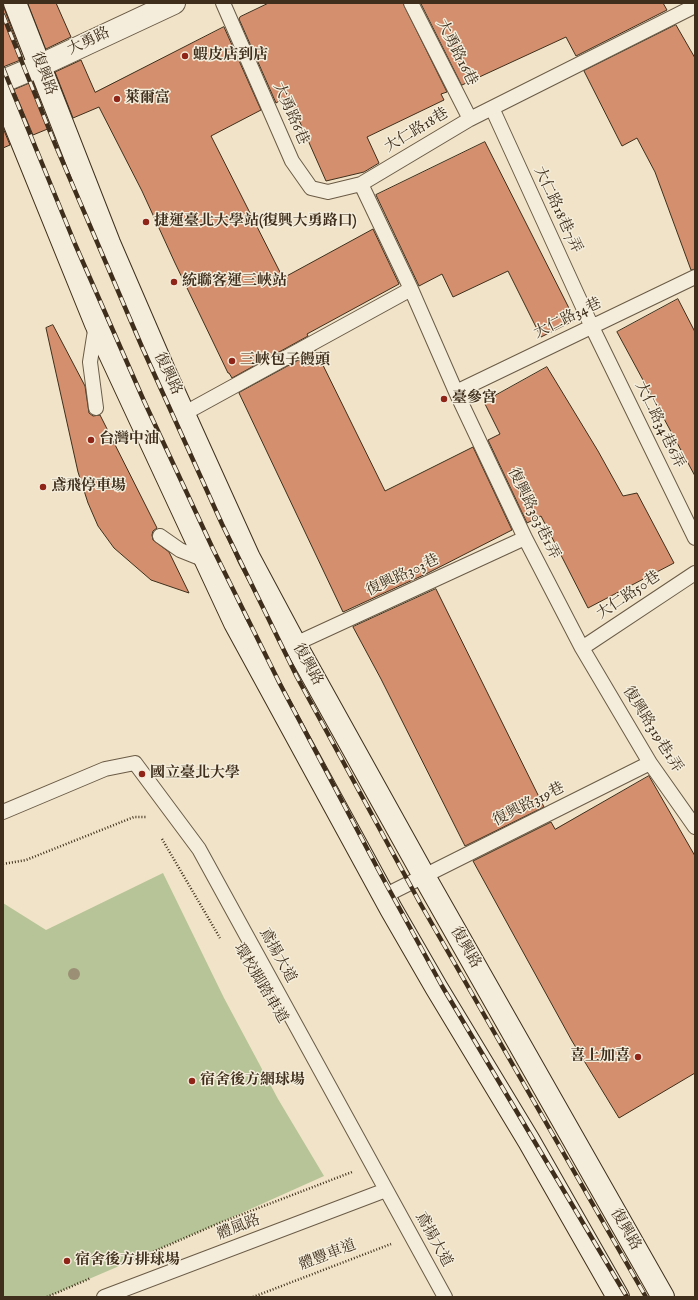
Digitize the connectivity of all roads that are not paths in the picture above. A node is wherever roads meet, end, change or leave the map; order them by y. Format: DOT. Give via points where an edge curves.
graph roads {
  1 [pos="15,3"];
  2 [pos="174,3"];
  3 [pos="223,3"];
  4 [pos="411,3"];
  5 [pos="695,6"];
  6 [pos="39,66"];
  7 [pos="3,81"];
  8 [pos="3,95"];
  9 [pos="492,108"];
  10 [pos="470,119"];
  11 [pos="361,184"];
  12 [pos="695,277"];
  13 [pos="411,289"];
  14 [pos="96,324"];
  15 [pos="592,327"];
  16 [pos="456,392"];
  17 [pos="96,408"];
  18 [pos="185,413"];
  19 [pos="160,536"];
  20 [pos="525,538"];
  21 [pos="695,538"];
  22 [pos="205,560"];
  23 [pos="695,573"];
  24 [pos="295,644"];
  25 [pos="582,648"];
  26 [pos="650,763"];
  27 [pos="3,812"];
  28 [pos="695,827"];
  29 [pos="424,876"];
  30 [pos="384,896"];
  31 [pos="386,1190"];
  32 [pos="104,1297"];
  33 [pos="445,1297"];
  34 [pos="618,1297"];
  35 [pos="662,1297"];
  1 -- 6 [label="main road, 復興路"];
  2 -- 6 [label="main road, 大勇路"];
  3 -- 11 [label="lane, 大勇路6巷" via="292,161 311,188 328,192"];
  4 -- 10 [label="lane, 大勇路16巷"];
  5 -- 9 [label="lane, 大仁路18巷"];
  6 -- 7 [label="main road, 大勇路"];
  6 -- 18 [label="main road, 復興路" via="109,243"];
  8 -- 14 [label="main road"];
  9 -- 10 [label="lane, 大仁路18巷"];
  9 -- 15 [label="lane, 大仁路18巷7弄"];
  10 -- 11 [label="lane, 大仁路18巷"];
  11 -- 13 [label="lane"];
  12 -- 15 [label="lane, 大仁路34巷"];
  13 -- 16 [label="lane"];
  13 -- 18 [label="lane"];
  14 -- 17 [label="lane" via="90,362"];
  14 -- 22 [label="main road"];
  15 -- 16 [label="lane, 大仁路34巷"];
  15 -- 21 [label="lane, 大仁路34巷6弄"];
  16 -- 20 [label="lane, 復興路303巷1弄"];
  18 -- 24 [label="main road, 復興路" via="249,558"];
  19 -- 22 [label="lane" via="180,550"];
  20 -- 24 [label="lane, 復興路303巷"];
  20 -- 25 [label="lane, 復興路303巷1弄"];
  22 -- 30 [label="main road" via="235,624"];
  23 -- 25 [label="lane, 大仁路50巷"];
  24 -- 29 [label="main road, 復興路"];
  25 -- 26 [label="lane, 復興路319巷1弄"];
  26 -- 28 [label="lane, 復興路319巷1弄"];
  26 -- 29 [label="lane, 復興路319巷"];
  27 -- 31 [label="lane, 鳶揚大道" via="105,769 135,763 199,849"];
  29 -- 30 [label="lane, 復興路319巷"];
  29 -- 35 [label="main road, 復興路"];
  30 -- 34 [label="main road"];
  31 -- 32 [label="lane, 體風路"];
  31 -- 33 [label="lane, 鳶揚大道"];
}
